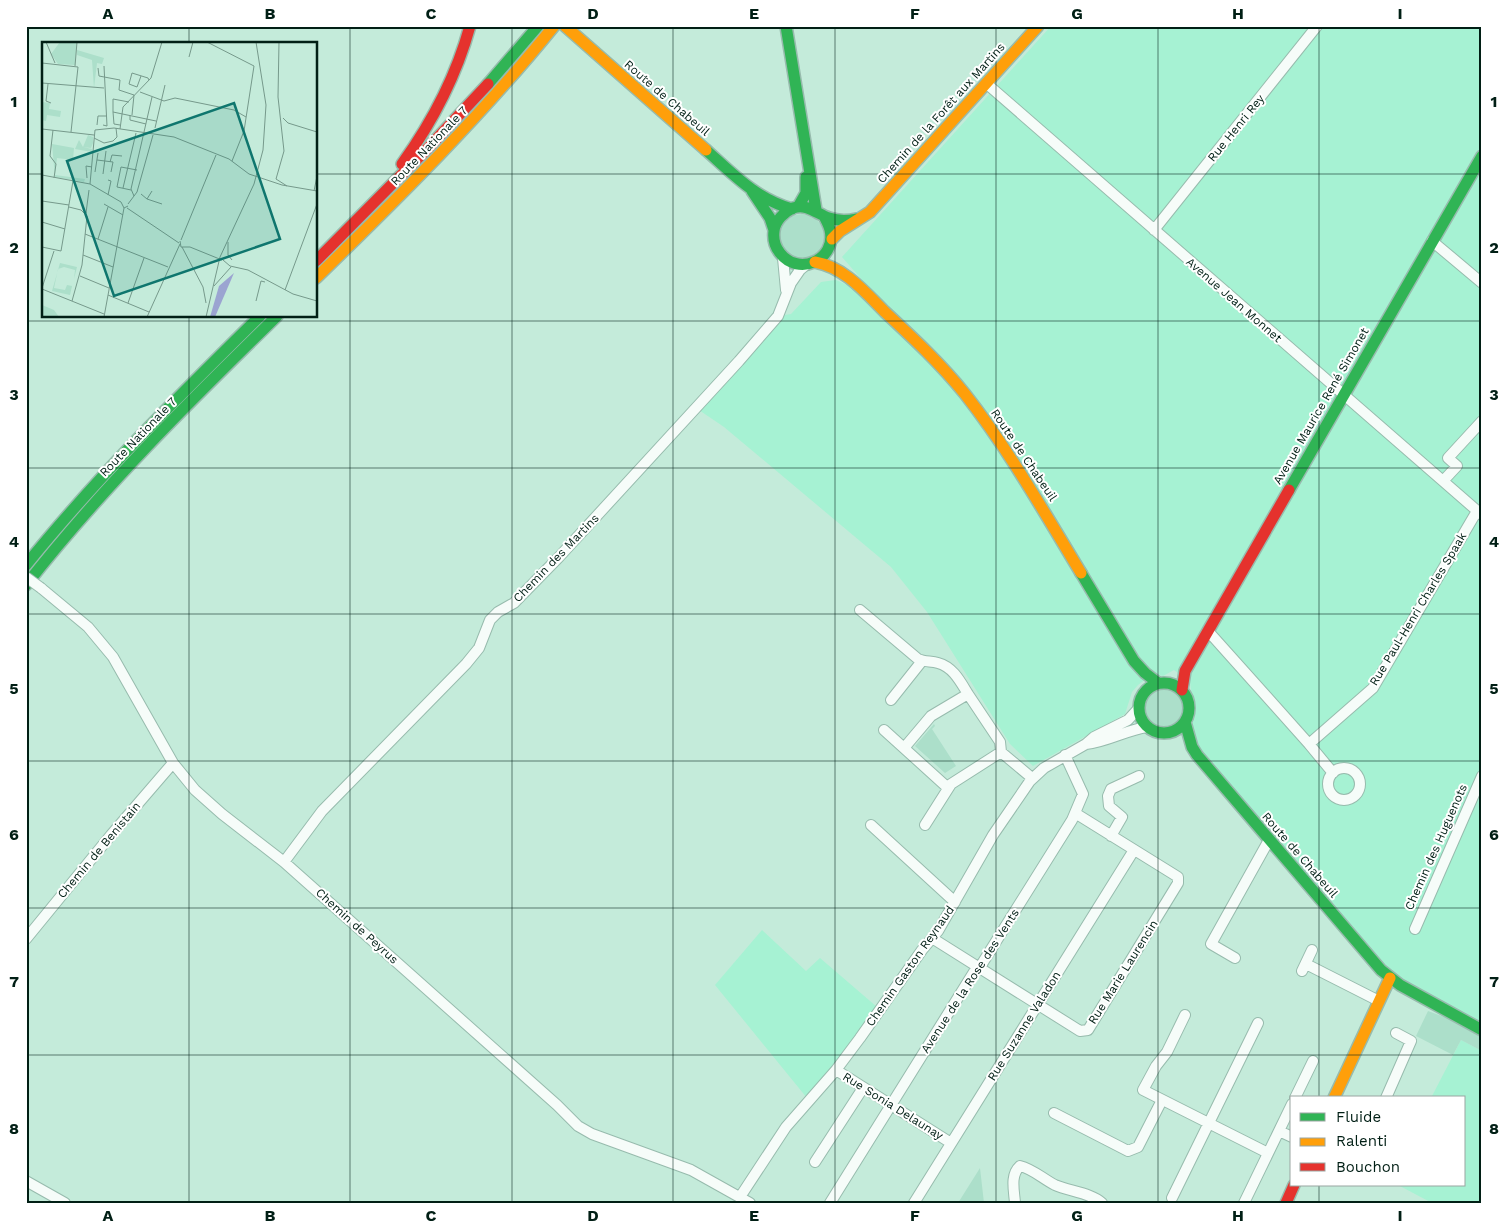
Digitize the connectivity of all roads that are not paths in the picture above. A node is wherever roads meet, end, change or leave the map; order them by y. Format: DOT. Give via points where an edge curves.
graph roads {
  1 [pos="470,26"];
  2 [pos="538,26"];
  3 [pos="554,26"];
  4 [pos="780,26"];
  5 [pos="786,26"];
  6 [pos="1038,26"];
  7 [pos="1317,26"];
  8 [pos="567,28"];
  9 [pos="987,84"];
  10 [pos="1482,156"];
  11 [pos="752,191"];
  12 [pos="795,208"];
  13 [pos="820,213"];
  14 [pos="364,214"];
  15 [pos="864,217"];
  16 [pos="774,230"];
  17 [pos="1154,230"];
  18 [pos="1432,241"];
  19 [pos="831,243"];
  20 [pos="784,258"];
  21 [pos="318,259"];
  22 [pos="811,264"];
  23 [pos="318,276"];
  24 [pos="1482,283"];
  25 [pos="861,288"];
  26 [pos="786,296"];
  27 [pos="258,318"];
  28 [pos="276,318"];
  29 [pos="1344,395"];
  30 [pos="1482,421"];
  31 [pos="1444,482"];
  32 [pos="1480,513"];
  33 [pos="26,564"];
  34 [pos="26,577"];
  35 [pos="26,585"];
  36 [pos="860,610"];
  37 [pos="1208,631"];
  38 [pos="922,661"];
  39 [pos="1134,661"];
  40 [pos="1185,671"];
  41 [pos="1158,683"];
  42 [pos="1170,683"];
  43 [pos="1182,690"];
  44 [pos="1144,692"];
  45 [pos="968,694"];
  46 [pos="891,700"];
  47 [pos="1138,709"];
  48 [pos="1185,722"];
  49 [pos="1147,727"];
  50 [pos="884,730"];
  51 [pos="1168,733"];
  52 [pos="1086,744"];
  53 [pos="1309,744"];
  54 [pos="1192,747"];
  55 [pos="904,748"];
  56 [pos="1001,752"];
  57 [pos="1064,755"];
  58 [pos="173,763"];
  59 [pos="1332,773"];
  60 [pos="1139,776"];
  61 [pos="1482,776"];
  62 [pos="1032,778"];
  63 [pos="948,788"];
  64 [pos="1075,813"];
  65 [pos="871,825"];
  66 [pos="925,825"];
  67 [pos="1111,836"];
  68 [pos="1269,840"];
  69 [pos="1134,850"];
  70 [pos="284,862"];
  71 [pos="955,902"];
  72 [pos="1415,929"];
  73 [pos="932,938"];
  74 [pos="26,939"];
  75 [pos="1312,950"];
  76 [pos="1235,958"];
  77 [pos="980,967"];
  78 [pos="1390,978"];
  79 [pos="1379,1001"];
  80 [pos="1038,1004"];
  81 [pos="1185,1015"];
  82 [pos="1258,1023"];
  83 [pos="1482,1030"];
  84 [pos="1396,1033"];
  85 [pos="1313,1061"];
  86 [pos="836,1070"];
  87 [pos="863,1088"];
  88 [pos="1296,1096"];
  89 [pos="1335,1096"];
  90 [pos="1387,1096"];
  91 [pos="1162,1100"];
  92 [pos="891,1106"];
  93 [pos="1290,1108"];
  94 [pos="1054,1113"];
  95 [pos="1209,1124"];
  96 [pos="1279,1131"];
  97 [pos="1290,1136"];
  98 [pos="952,1143"];
  99 [pos="1268,1153"];
  100 [pos="815,1162"];
  101 [pos="26,1181"];
  102 [pos="1294,1186"];
  103 [pos="740,1197"];
  104 [pos="1172,1198"];
  105 [pos="65,1203"];
  106 [pos="750,1203"];
  107 [pos="830,1203"];
  108 [pos="914,1203"];
  109 [pos="1015,1203"];
  110 [pos="1102,1203"];
  111 [pos="1244,1203"];
  112 [pos="1286,1203"];
  1 -- 14 [label="main road" via="450,84 435,115"];
  2 -- 14 [label="main road, Route Nationale 7" via="452,125"];
  3 -- 23 [label="main road, Route Nationale 7" via="469,125"];
  4 -- 12 [label="main road" via="806,176 806,193"];
  5 -- 13 [label="main road"];
  6 -- 9 [label="main road, Chemin de la Forêt aux Martins"];
  7 -- 17 [label="street, Rue Henri Rey"];
  8 -- 11 [label="main road, Route de Chabeuil"];
  9 -- 15 [label="main road, Chemin de la Forêt aux Martins"];
  9 -- 17 [label="street, Avenue Jean Monnet"];
  10 -- 18 [label="main road, Avenue Maurice René Simonet"];
  11 -- 12 [label="main road" via="778,205"];
  11 -- 16 [label="main road"];
  12 -- 13 [label="main road" via="807,207"];
  12 -- 16 [label="main road" via="784,214"];
  13 -- 15 [label="main road" via="841,221"];
  13 -- 19 [label="main road" via="829,224"];
  14 -- 21 [label="main road, Route Nationale 7"];
  15 -- 19 [label="main road, Chemin de la Forêt aux Martins" via="836,233"];
  16 -- 20 [label="main road" via="775,245"];
  17 -- 29 [label="street, Avenue Jean Monnet"];
  18 -- 24 [label="street"];
  18 -- 29 [label="main road, Avenue Maurice René Simonet"];
  19 -- 22 [label="main road" via="822,258"];
  19 -- 25 [label="main road" via="839,262"];
  20 -- 22 [label="main road" via="790,262"];
  20 -- 26 [label="street, Chemin des Martins"];
  22 -- 25 [label="main road" via="826,264"];
  22 -- 26 [label="street, Chemin des Martins" via="795,276"];
  25 -- 39 [label="main road, Route de Chabeuil" via="964,393 997,437"];
  26 -- 70 [label="street, Chemin des Martins" via="778,316 739,361 559,557 514,603 490,620 478,648 466,664 322,811"];
  27 -- 33 [label="main road, Route Nationale 7" via="123,453"];
  28 -- 35 [label="main road, Route Nationale 7" via="106,490"];
  29 -- 31 [label="street, Avenue Jean Monnet"];
  29 -- 37 [label="main road, Avenue Maurice René Simonet"];
  30 -- 31 [label="street" via="1448,458 1457,466"];
  31 -- 32 [label="street, Avenue Jean Monnet"];
  32 -- 53 [label="street, Rue Paul-Henri Charles Spaak" via="1373,688"];
  34 -- 58 [label="street, Chemin de Peyrus, bridge" via="88,627 113,657"];
  36 -- 38 [label="street"];
  37 -- 40 [label="main road, Avenue Maurice René Simonet"];
  37 -- 53 [label="street"];
  38 -- 45 [label="street" via="948,668"];
  38 -- 46 [label="street"];
  39 -- 41 [label="main road, Route de Chabeuil"];
  39 -- 44 [label="main road, Route de Chabeuil"];
  40 -- 42 [label="main road, Avenue Maurice René Simonet"];
  40 -- 43 [label="main road, Avenue Maurice René Simonet"];
  41 -- 42 [label="main road"];
  41 -- 44 [label="main road"];
  42 -- 43 [label="main road"];
  43 -- 48 [label="main road" via="1189,706"];
  44 -- 47 [label="main road"];
  45 -- 55 [label="street" via="931,716"];
  45 -- 56 [label="street" via="1000,742"];
  47 -- 49 [label="main road"];
  47 -- 52 [label="street, Chemin Gaston Reynaud" via="1128,720"];
  48 -- 51 [label="main road"];
  48 -- 54 [label="main road, Route de Chabeuil"];
  49 -- 51 [label="main road"];
  49 -- 52 [label="street, Chemin Gaston Reynaud"];
  50 -- 55 [label="street"];
  51 -- 54 [label="main road, Route de Chabeuil"];
  52 -- 57 [label="street, Chemin Gaston Reynaud"];
  53 -- 59 [label="street"];
  54 -- 68 [label="main road, Route de Chabeuil"];
  55 -- 63 [label="street"];
  56 -- 62 [label="street"];
  56 -- 63 [label="street"];
  57 -- 62 [label="street, Chemin Gaston Reynaud"];
  57 -- 64 [label="street, Avenue de la Rose des Vents" via="1083,794"];
  58 -- 70 [label="street, Chemin de Peyrus" via="195,790"];
  58 -- 74 [label="street, Chemin de Benistain"];
  60 -- 67 [label="street" via="1109,792 1108,806 1127,819"];
  61 -- 72 [label="street, Chemin des Huguenots"];
  62 -- 71 [label="street, Chemin Gaston Reynaud" via="993,835"];
  63 -- 66 [label="street"];
  64 -- 67 [label="street, Rue Marie Laurencin"];
  64 -- 77 [label="street, Avenue de la Rose des Vents"];
  65 -- 71 [label="street"];
  67 -- 69 [label="street, Rue Marie Laurencin"];
  68 -- 76 [label="street" via="1211,944"];
  68 -- 78 [label="main road, Route de Chabeuil"];
  69 -- 80 [label="street, Rue Suzanne Valadon"];
  69 -- 80 [label="street, Rue Marie Laurencin" via="1178,877 1178,883 1088,1030 1080,1031"];
  70 -- 103 [label="street, Chemin de Peyrus" via="578,1126 692,1170"];
  71 -- 73 [label="street, Chemin Gaston Reynaud"];
  73 -- 77 [label="street, Rue Marie Laurencin"];
  73 -- 86 [label="street, Chemin Gaston Reynaud"];
  75 -- 79 [label="street" via="1304,967"];
  77 -- 80 [label="street, Rue Marie Laurencin"];
  77 -- 92 [label="street, Avenue de la Rose des Vents"];
  78 -- 79 [label="main road"];
  78 -- 83 [label="main road, Route de Chabeuil"];
  79 -- 89 [label="main road"];
  80 -- 98 [label="street, Rue Suzanne Valadon"];
  81 -- 91 [label="street" via="1143,1090"];
  82 -- 95 [label="street"];
  84 -- 90 [label="street" via="1411,1042"];
  85 -- 88 [label="street"];
  86 -- 87 [label="street, Rue Sonia Delaunay"];
  86 -- 103 [label="street, Chemin Gaston Reynaud" via="786,1127"];
  87 -- 92 [label="street, Rue Sonia Delaunay"];
  87 -- 100 [label="street"];
  91 -- 94 [label="street" via="1138,1147 1128,1150"];
  91 -- 95 [label="street"];
  92 -- 98 [label="street, Rue Sonia Delaunay"];
  92 -- 107 [label="street, Avenue de la Rose des Vents"];
  93 -- 96 [label="street"];
  95 -- 99 [label="street"];
  95 -- 104 [label="street"];
  96 -- 97 [label="street"];
  96 -- 99 [label="street"];
  98 -- 108 [label="street, Rue Suzanne Valadon"];
  99 -- 111 [label="street"];
  101 -- 105 [label="street"];
  102 -- 112 [label="main road"];
  103 -- 106 [label="street, Chemin de Peyrus"];
  109 -- 110 [label="street" via="1013,1180 1015,1170 1020,1166"];
}
